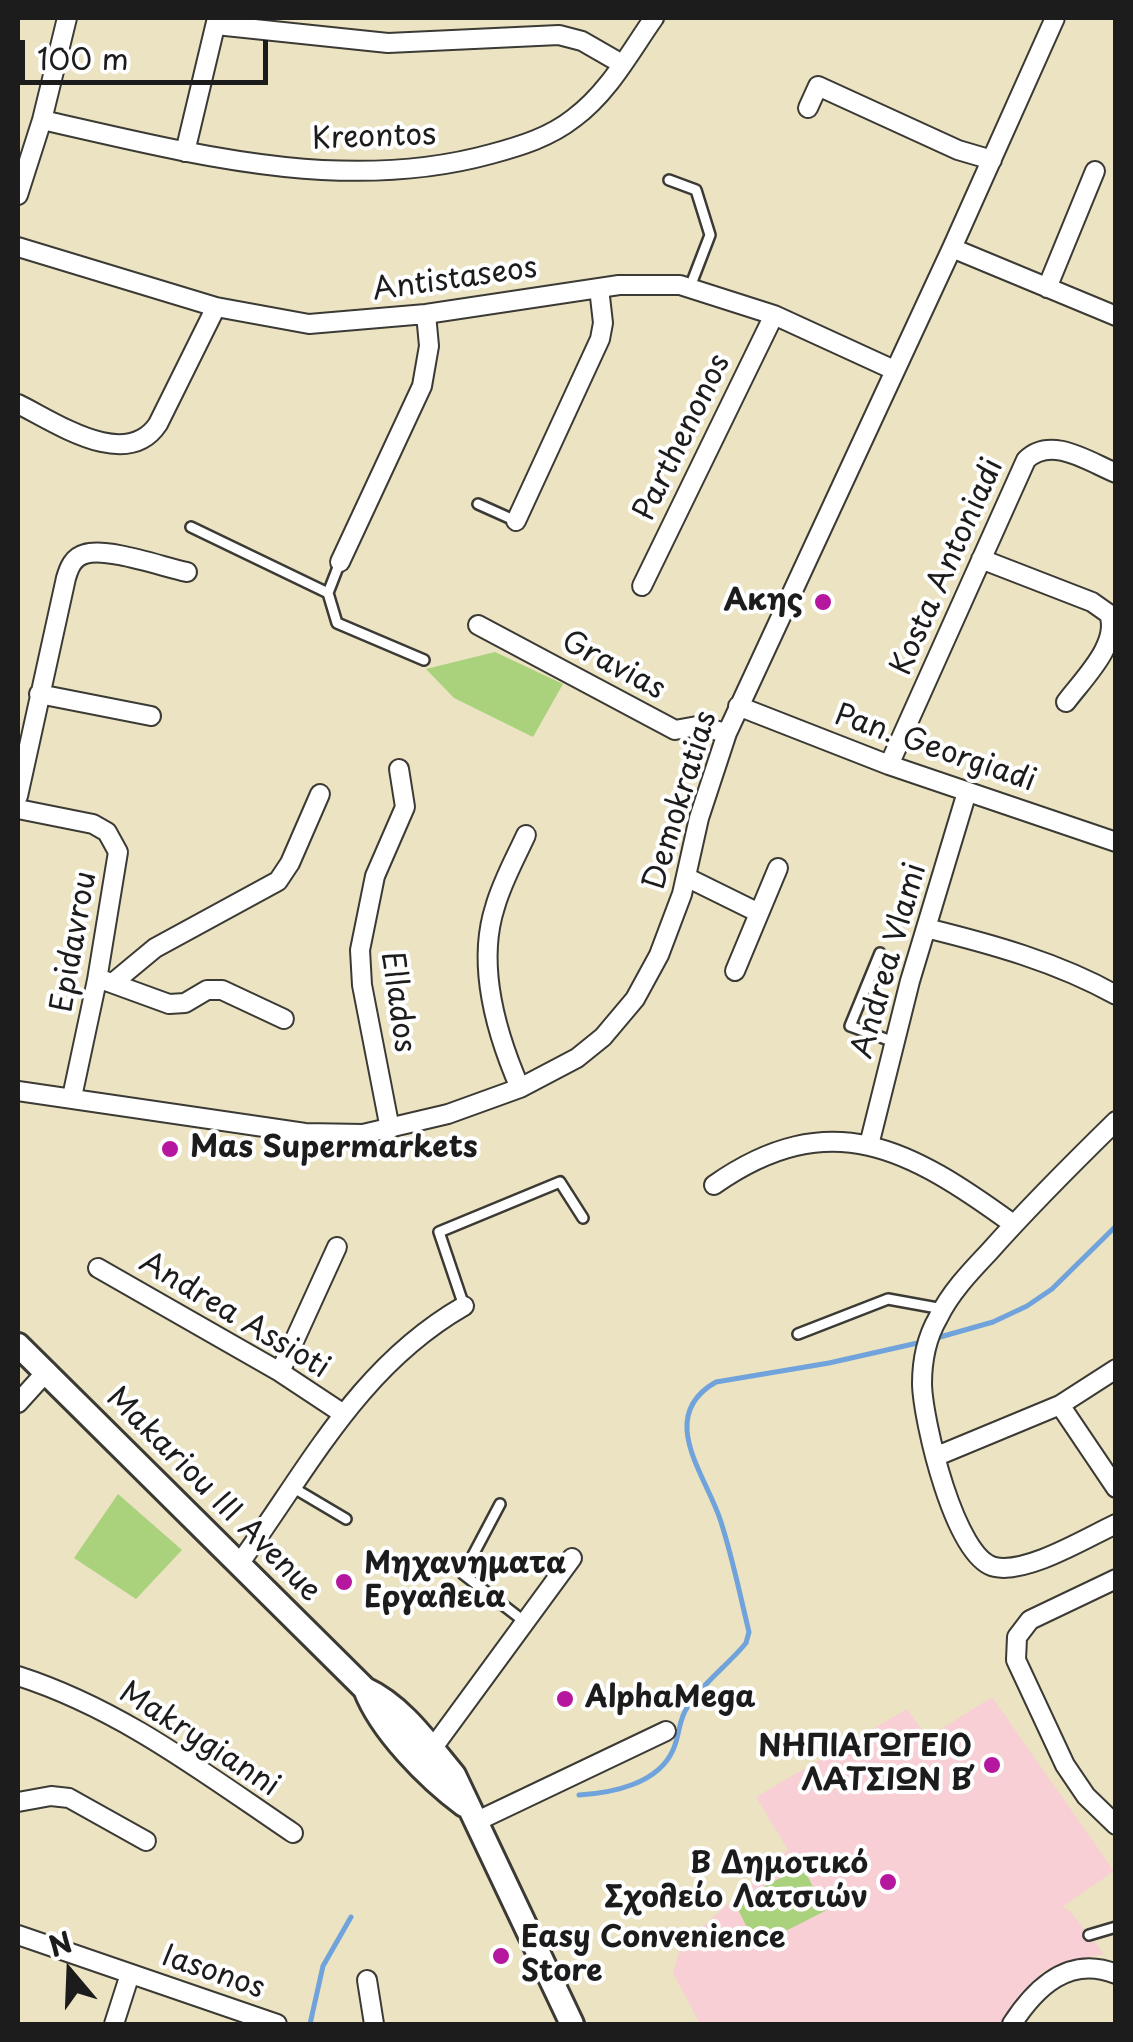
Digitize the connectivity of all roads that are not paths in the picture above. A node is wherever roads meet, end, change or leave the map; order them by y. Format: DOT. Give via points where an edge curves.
graph roads {
  1 [pos="67,18"];
  2 [pos="654,18"];
  3 [pos="1047,20"];
  4 [pos="217,21"];
  5 [pos="622,64"];
  6 [pos="808,108"];
  7 [pos="42,120"];
  8 [pos="185,152"];
  9 [pos="992,160"];
  10 [pos="1095,171"];
  11 [pos="669,180"];
  12 [pos="18,195"];
  13 [pos="18,247"];
  14 [pos="952,248"];
  15 [pos="690,287"];
  16 [pos="599,288"];
  17 [pos="1047,288"];
  18 [pos="216,308"];
  19 [pos="426,314"];
  20 [pos="774,315"];
  21 [pos="1116,316"];
  22 [pos="894,370"];
  23 [pos="18,404"];
  24 [pos="1116,473"];
  25 [pos="478,504"];
  26 [pos="516,521"];
  27 [pos="191,527"];
  28 [pos="981,559"];
  29 [pos="340,562"];
  30 [pos="187,572"];
  31 [pos="642,586"];
  32 [pos="328,593"];
  33 [pos="478,625"];
  34 [pos="424,660"];
  35 [pos="39,694"];
  36 [pos="1066,702"];
  37 [pos="738,706"];
  38 [pos="150,716"];
  39 [pos="727,733"];
  40 [pos="889,765"];
  41 [pos="399,769"];
  42 [pos="967,792"];
  43 [pos="320,794"];
  44 [pos="18,796"];
  45 [pos="18,809"];
  46 [pos="526,836"];
  47 [pos="1116,842"];
  48 [pos="778,868"];
  49 [pos="686,877"];
  50 [pos="758,914"];
  51 [pos="926,928"];
  52 [pos="880,953"];
  53 [pos="735,971"];
  54 [pos="106,981"];
  55 [pos="1116,995"];
  56 [pos="284,1019"];
  57 [pos="894,1042"];
  58 [pos="520,1088"];
  59 [pos="18,1091"];
  60 [pos="72,1097"];
  61 [pos="1116,1121"];
  62 [pos="390,1129"];
  63 [pos="869,1144"];
  64 [pos="714,1184"];
  65 [pos="584,1218"];
  66 [pos="1013,1224"];
  67 [pos="337,1247"];
  68 [pos="98,1268"];
  69 [pos="464,1306"];
  70 [pos="943,1309"];
  71 [pos="798,1334"];
  72 [pos="18,1345"];
  73 [pos="1116,1369"];
  74 [pos="47,1371"];
  75 [pos="280,1372"];
  76 [pos="18,1403"];
  77 [pos="1060,1406"];
  78 [pos="342,1413"];
  79 [pos="937,1456"];
  80 [pos="292,1487"];
  81 [pos="1116,1488"];
  82 [pos="500,1504"];
  83 [pos="346,1519"];
  84 [pos="1116,1524"];
  85 [pos="572,1558"];
  86 [pos="239,1564"];
  87 [pos="1116,1579"];
  88 [pos="525,1622"];
  89 [pos="18,1676"];
  90 [pos="364,1689"];
  91 [pos="666,1730"];
  92 [pos="432,1749"];
  93 [pos="18,1802"];
  94 [pos="471,1815"];
  95 [pos="1116,1824"];
  96 [pos="293,1833"];
  97 [pos="146,1840"];
  98 [pos="1116,1927"];
  99 [pos="18,1934"];
  100 [pos="1089,1935"];
  101 [pos="130,1974"];
  102 [pos="1116,1974"];
  103 [pos="367,1980"];
  104 [pos="114,2024"];
  105 [pos="276,2024"];
  106 [pos="374,2024"];
  107 [pos="572,2024"];
  108 [pos="1012,2024"];
  1 -- 7 [label="street"];
  2 -- 5 [label="street, Kreontos"];
  3 -- 9 [label="street, Demokratias"];
  4 -- 5 [label="street" via="388,43 559,35"];
  4 -- 8 [label="street"];
  5 -- 8 [label="street, Kreontos" via="604,90 561,127 466,160 353,172"];
  6 -- 9 [label="street" via="818,86"];
  7 -- 8 [label="street, Kreontos"];
  7 -- 12 [label="street"];
  9 -- 14 [label="street, Demokratias"];
  10 -- 17 [label="street"];
  11 -- 15 [label="lane" via="696,190 710,235"];
  13 -- 18 [label="street, Antistaseos"];
  14 -- 17 [label="street"];
  14 -- 22 [label="street, Demokratias"];
  15 -- 16 [label="street, Antistaseos"];
  15 -- 20 [label="street, Antistaseos"];
  16 -- 19 [label="street, Antistaseos"];
  16 -- 26 [label="street" via="600,340"];
  17 -- 21 [label="street"];
  18 -- 19 [label="street, Antistaseos" via="309,324"];
  18 -- 23 [label="street" via="158,424 143,439 123,446 102,443"];
  19 -- 29 [label="street" via="422,386"];
  20 -- 22 [label="street, Antistaseos"];
  20 -- 31 [label="street, Parthenonos"];
  22 -- 37 [label="street, Demokratias"];
  24 -- 28 [label="street, Kosta Antoniadi" via="1062,450 1036,451 1019,469"];
  25 -- 26 [label="lane"];
  27 -- 32 [label="lane"];
  28 -- 36 [label="street" via="1108,614 1108,643"];
  28 -- 40 [label="street, Kosta Antoniadi"];
  29 -- 32 [label="lane"];
  30 -- 35 [label="street" via="102,553 77,558 66,578"];
  32 -- 34 [label="lane" via="337,623"];
  33 -- 39 [label="street, Gravias" via="675,730 697,726"];
  35 -- 38 [label="street"];
  35 -- 44 [label="street"];
  37 -- 39 [label="street, Demokratias"];
  37 -- 40 [label="street, Pan. Georgiadi"];
  39 -- 49 [label="street, Demokratias"];
  40 -- 42 [label="street, Pan. Georgiadi"];
  41 -- 62 [label="street, Ellados" via="405,807 375,876 360,950"];
  42 -- 47 [label="street, Pan. Georgiadi"];
  42 -- 51 [label="street, Andrea Vlami"];
  43 -- 54 [label="street" via="278,881"];
  45 -- 54 [label="street, Epidavrou" via="88,822 114,842"];
  46 -- 58 [label="street" via="489,931 493,1010"];
  48 -- 50 [label="street"];
  49 -- 50 [label="street"];
  49 -- 58 [label="street, Demokratias" via="659,955 626,1012 592,1048"];
  50 -- 53 [label="street"];
  51 -- 55 [label="street" via="1026,956"];
  51 -- 57 [label="street, Andrea Vlami"];
  52 -- 57 [label="lane" via="850,1026"];
  54 -- 56 [label="street" via="169,1004 222,990"];
  54 -- 60 [label="street, Epidavrou"];
  57 -- 63 [label="street, Andrea Vlami"];
  58 -- 62 [label="street, Demokratias"];
  59 -- 60 [label="street, Demokratias"];
  60 -- 62 [label="street, Demokratias" via="321,1135"];
  61 -- 66 [label="street"];
  63 -- 64 [label="street" via="824,1142 780,1150"];
  63 -- 66 [label="street" via="928,1166"];
  65 -- 69 [label="lane" via="560,1182 439,1232"];
  66 -- 70 [label="street"];
  67 -- 75 [label="street"];
  68 -- 75 [label="street, Andrea Assioti"];
  69 -- 78 [label="street" via="412,1340"];
  70 -- 71 [label="lane" via="888,1298"];
  70 -- 79 [label="street" via="925,1355 924,1403"];
  72 -- 74 [label="street, Makariou III Avenue"];
  73 -- 77 [label="street"];
  74 -- 76 [label="street"];
  74 -- 86 [label="street, Makariou III Avenue"];
  75 -- 78 [label="street, Andrea Assioti"];
  77 -- 79 [label="street"];
  77 -- 81 [label="street"];
  78 -- 80 [label="street"];
  79 -- 84 [label="street" via="960,1527 989,1566 1029,1564"];
  80 -- 83 [label="lane"];
  80 -- 86 [label="street"];
  82 -- 88 [label="lane" via="462,1574"];
  85 -- 88 [label="street"];
  86 -- 90 [label="street, Makariou III Avenue"];
  87 -- 95 [label="street" via="1030,1620 1015,1652 1064,1766"];
  88 -- 92 [label="street"];
  89 -- 96 [label="street, Makrygianni" via="132,1724"];
  90 -- 92 [label="street, Makariou III Avenue" via="387,1699"];
  90 -- 94 [label="street, Makariou III Avenue" via="373,1711"];
  91 -- 94 [label="street"];
  92 -- 94 [label="street, Makariou III Avenue" via="454,1775"];
  93 -- 97 [label="street" via="69,1798"];
  94 -- 107 [label="street, Makariou III Avenue"];
  98 -- 100 [label="lane"];
  99 -- 101 [label="street, Iasonos"];
  101 -- 104 [label="street"];
  101 -- 105 [label="street, Iasonos"];
  102 -- 108 [label="street" via="1084,1967 1061,1974"];
  103 -- 106 [label="street"];
}
